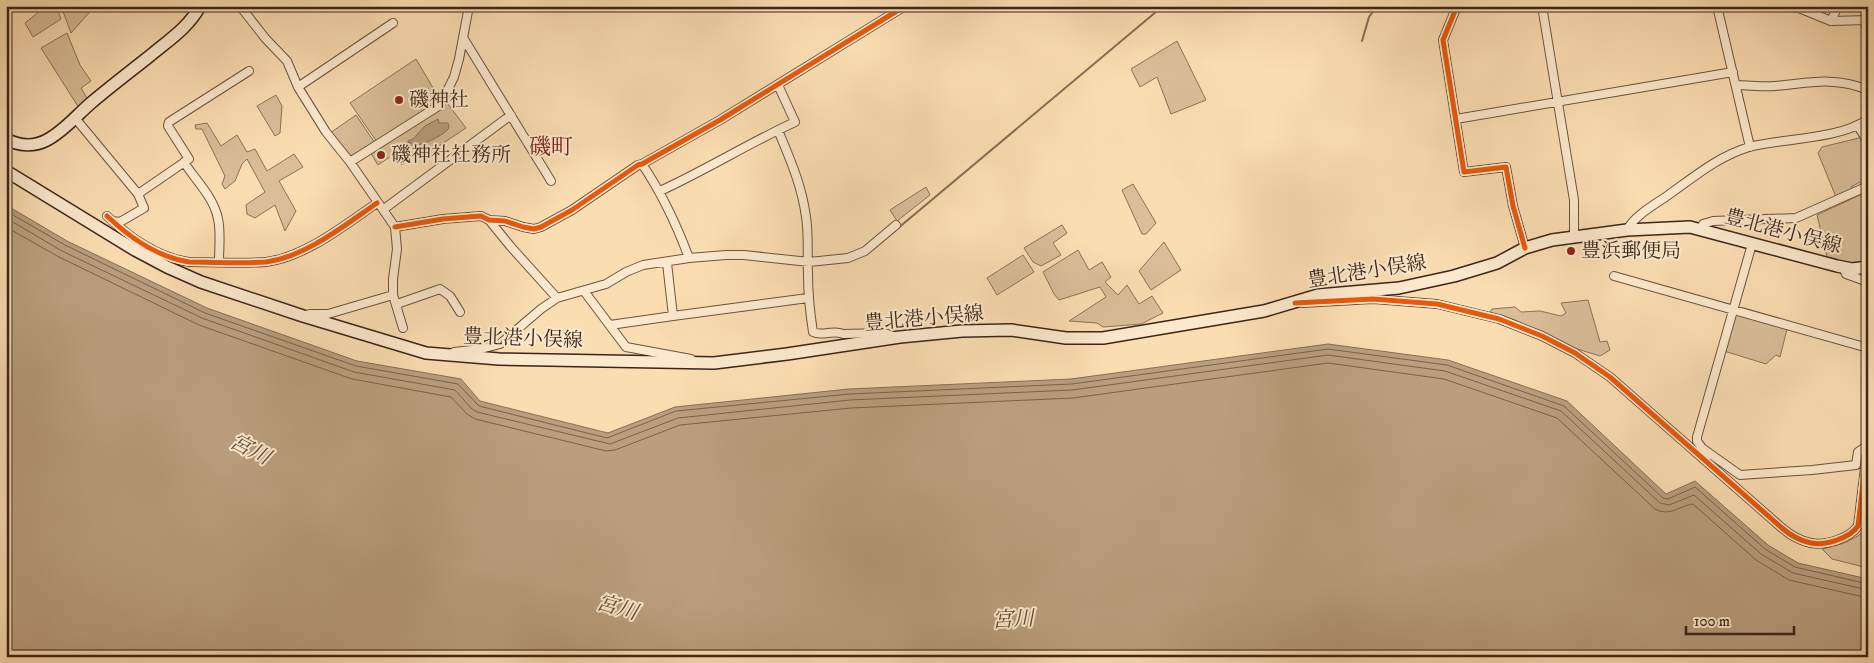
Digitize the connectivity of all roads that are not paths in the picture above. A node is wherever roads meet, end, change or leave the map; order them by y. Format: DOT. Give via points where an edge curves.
graph roads {
  1 [pos="200,6"];
  2 [pos="240,6"];
  3 [pos="469,6"];
  4 [pos="905,6"];
  5 [pos="1456,6"];
  6 [pos="1542,6"];
  7 [pos="1717,6"];
  8 [pos="1782,6"];
  9 [pos="1838,6"];
  10 [pos="1866,20"];
  11 [pos="1832,21"];
  12 [pos="393,24"];
  13 [pos="1868,36"];
  14 [pos="464,39"];
  15 [pos="249,71"];
  16 [pos="1733,72"];
  17 [pos="778,85"];
  18 [pos="1736,85"];
  19 [pos="298,87"];
  20 [pos="1868,90"];
  21 [pos="1558,102"];
  22 [pos="511,115"];
  23 [pos="75,118"];
  24 [pos="1456,119"];
  25 [pos="1868,119"];
  26 [pos="1858,126"];
  27 [pos="778,130"];
  28 [pos="6,139"];
  29 [pos="1868,142"];
  30 [pos="1750,147"];
  31 [pos="184,162"];
  32 [pos="350,162"];
  33 [pos="642,164"];
  34 [pos="6,171"];
  35 [pos="551,181"];
  36 [pos="1868,186"];
  37 [pos="660,191"];
  38 [pos="138,194"];
  39 [pos="377,203"];
  40 [pos="384,209"];
  41 [pos="489,220"];
  42 [pos="896,225"];
  43 [pos="395,227"];
  44 [pos="1700,229"];
  45 [pos="1626,230"];
  46 [pos="1574,237"];
  47 [pos="1752,244"];
  48 [pos="1525,248"];
  49 [pos="689,258"];
  50 [pos="218,262"];
  51 [pos="809,262"];
  52 [pos="667,263"];
  53 [pos="1843,267"];
  54 [pos="1868,267"];
  55 [pos="1614,276"];
  56 [pos="1868,282"];
  57 [pos="584,291"];
  58 [pos="394,295"];
  59 [pos="558,298"];
  60 [pos="808,298"];
  61 [pos="1295,303"];
  62 [pos="397,304"];
  63 [pos="1733,310"];
  64 [pos="460,312"];
  65 [pos="303,316"];
  66 [pos="673,316"];
  67 [pos="610,325"];
  68 [pos="403,328"];
  69 [pos="900,337"];
  70 [pos="1868,348"];
  71 [pos="442,355"];
  72 [pos="714,363"];
  73 [pos="1868,446"];
  74 [pos="1702,448"];
  75 [pos="1868,456"];
  76 [pos="1707,461"];
  77 [pos="1867,472"];
  1 -- 23 [label="main road" via="180,31"];
  2 -- 19 [label="street" via="287,61"];
  3 -- 14 [label="street"];
  4 -- 17 [label="street"];
  5 -- 24 [label="street" via="1443,40"];
  6 -- 21 [label="street"];
  7 -- 16 [label="street"];
  8 -- 11 [label="street" via="1799,8"];
  9 -- 11 [label="street"];
  10 -- 11 [label="street"];
  10 -- 13 [label="street"];
  12 -- 19 [label="street"];
  14 -- 22 [label="street"];
  14 -- 32 [label="street" via="454,77 440,105"];
  15 -- 31 [label="street" via="169,122 168,126 189,159"];
  16 -- 18 [label="street"];
  16 -- 21 [label="street"];
  17 -- 27 [label="street" via="796,122"];
  17 -- 33 [label="street"];
  18 -- 20 [label="street" via="1773,86 1815,81 1847,83"];
  18 -- 30 [label="street"];
  19 -- 32 [label="street" via="326,132"];
  21 -- 24 [label="street"];
  21 -- 46 [label="street" via="1574,200"];
  22 -- 35 [label="street"];
  22 -- 40 [label="street"];
  23 -- 28 [label="main road" via="42,142 22,145"];
  23 -- 38 [label="street"];
  24 -- 48 [label="street" via="1464,172 1506,167"];
  25 -- 26 [label="street"];
  26 -- 29 [label="street"];
  26 -- 30 [label="street"];
  27 -- 37 [label="street"];
  27 -- 51 [label="street" via="798,177 804,201"];
  30 -- 45 [label="street" via="1713,162 1629,224"];
  31 -- 38 [label="street"];
  31 -- 50 [label="street" via="210,198 218,217"];
  32 -- 39 [label="street"];
  33 -- 37 [label="street"];
  33 -- 41 [label="street" via="541,227"];
  34 -- 65 [label="main road, 豊北港小俣線" via="109,236 167,267"];
  36 -- 44 [label="street" via="1796,218 1713,221"];
  37 -- 49 [label="street"];
  38 -- 50 [label="street" via="144,208 120,222 110,218 150,248 168,256 189,262"];
  39 -- 40 [label="street"];
  39 -- 50 [label="street" via="322,239 292,254 265,262"];
  40 -- 43 [label="street"];
  41 -- 43 [label="street" via="481,216 463,217"];
  41 -- 59 [label="street"];
  42 -- 51 [label="street" via="865,251 854,256"];
  43 -- 58 [label="street"];
  44 -- 45 [label="main road, 豊北港小俣線" via="1680,226"];
  44 -- 47 [label="main road, 豊北港小俣線"];
  45 -- 46 [label="main road, 豊北港小俣線"];
  46 -- 48 [label="main road, 豊北港小俣線"];
  47 -- 53 [label="main road, 豊北港小俣線"];
  47 -- 63 [label="street"];
  48 -- 61 [label="main road, 豊北港小俣線" via="1497,263 1454,276 1399,288 1318,295"];
  49 -- 51 [label="street" via="744,255"];
  49 -- 52 [label="street"];
  51 -- 60 [label="street"];
  52 -- 57 [label="street" via="643,265"];
  52 -- 66 [label="street"];
  53 -- 54 [label="main road, 豊北港小俣線"];
  53 -- 56 [label="street" via="1846,274"];
  55 -- 63 [label="street"];
  57 -- 59 [label="street"];
  57 -- 67 [label="street"];
  58 -- 62 [label="street"];
  58 -- 65 [label="street" via="328,314"];
  59 -- 71 [label="street" via="500,344"];
  60 -- 66 [label="street"];
  60 -- 69 [label="street" via="816,334 884,333"];
  61 -- 69 [label="main road, 豊北港小俣線" via="1103,338 1066,338 1011,330"];
  61 -- 76 [label="street" via="1373,299 1437,304 1478,313 1525,329 1575,353 1610,377"];
  62 -- 64 [label="street" via="440,290 450,296"];
  62 -- 68 [label="street"];
  63 -- 70 [label="street"];
  63 -- 74 [label="street" via="1697,436"];
  65 -- 71 [label="main road, 豊北港小俣線"];
  66 -- 67 [label="street"];
  67 -- 72 [label="street" via="626,347"];
  69 -- 72 [label="main road, 豊北港小俣線"];
  71 -- 72 [label="main road, 豊北港小俣線" via="523,360"];
  73 -- 74 [label="street" via="1858,452 1856,465 1740,474"];
  74 -- 76 [label="street"];
  75 -- 77 [label="street"];
  76 -- 77 [label="street" via="1787,532 1818,544 1847,536 1858,526"];
}
